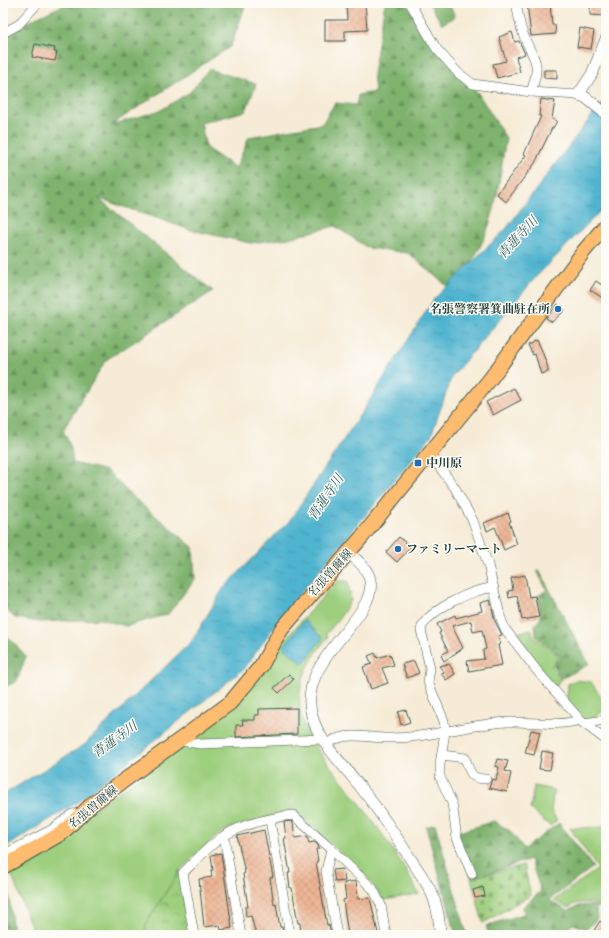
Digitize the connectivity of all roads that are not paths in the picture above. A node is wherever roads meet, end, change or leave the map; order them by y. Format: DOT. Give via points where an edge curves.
graph roads {
  1 [pos="38,3"];
  2 [pos="410,3"];
  3 [pos="516,3"];
  4 [pos="3,33"];
  5 [pos="606,39"];
  6 [pos="531,92"];
  7 [pos="581,96"];
  8 [pos="606,114"];
  9 [pos="606,225"];
  10 [pos="430,454"];
  11 [pos="348,552"];
  12 [pos="494,588"];
  13 [pos="606,720"];
  14 [pos="582,722"];
  15 [pos="444,732"];
  16 [pos="606,740"];
  17 [pos="180,741"];
  18 [pos="324,742"];
  19 [pos="442,754"];
  20 [pos="486,779"];
  21 [pos="84,813"];
  22 [pos="270,820"];
  23 [pos="224,836"];
  24 [pos="331,849"];
  25 [pos="3,855"];
  26 [pos="3,867"];
  27 [pos="472,874"];
  28 [pos="194,935"];
  29 [pos="242,935"];
  30 [pos="290,935"];
  31 [pos="337,935"];
  32 [pos="386,935"];
  33 [pos="440,935"];
  1 -- 4 [label="street" via="18,25"];
  2 -- 6 [label="street" via="436,48 458,74 473,84"];
  3 -- 6 [label="street" via="522,31 537,66 538,74"];
  5 -- 7 [label="street"];
  6 -- 7 [label="street"];
  7 -- 8 [label="street"];
  9 -- 10 [label="main road, 名張曽爾線" via="584,251 492,378"];
  10 -- 11 [label="main road, 名張曽爾線"];
  10 -- 12 [label="street" via="455,488 473,521"];
  11 -- 17 [label="main road, 名張曽爾線" via="281,630 261,666 242,690 230,703"];
  11 -- 18 [label="street" via="368,572 370,591 363,608 327,654 314,676 310,694 311,715"];
  12 -- 14 [label="street" via="505,629 538,672"];
  12 -- 15 [label="street" via="462,597 436,612 422,626 421,634 430,668 428,682 444,721"];
  13 -- 14 [label="street"];
  14 -- 15 [label="street" via="505,722 467,726"];
  14 -- 16 [label="street"];
  15 -- 18 [label="street" via="393,738 345,736"];
  15 -- 19 [label="street"];
  17 -- 18 [label="street" via="201,744"];
  17 -- 21 [label="main road, 名張曽爾線" via="92,804"];
  18 -- 33 [label="street" via="376,805 427,885 435,901"];
  19 -- 20 [label="street" via="465,758 473,777"];
  19 -- 27 [label="street" via="440,777 452,803 457,838"];
  21 -- 25 [label="street" via="72,814 51,830"];
  21 -- 26 [label="main road, 名張曽爾線" via="62,833"];
  22 -- 23 [label="street"];
  22 -- 24 [label="street" via="293,815"];
  22 -- 30 [label="street"];
  23 -- 28 [label="street" via="183,873"];
  23 -- 29 [label="street"];
  24 -- 31 [label="street" via="326,871"];
  24 -- 32 [label="street" via="373,889 381,905"];
}
